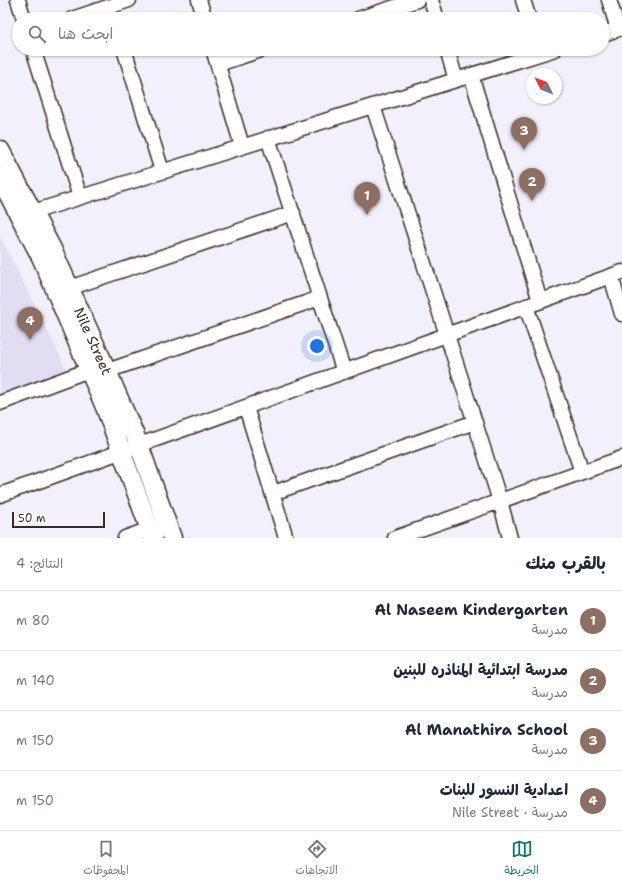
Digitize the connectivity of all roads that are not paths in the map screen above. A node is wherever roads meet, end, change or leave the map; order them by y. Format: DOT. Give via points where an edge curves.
graph roads {
  1 [pos="18,0"];
  2 [pos="129,0"];
  3 [pos="199,0"];
  4 [pos="417,0"];
  5 [pos="431,0"];
  6 [pos="523,0"];
  7 [pos="609,0"];
  8 [pos="22,12"];
  9 [pos="114,12"];
  10 [pos="202,12"];
  11 [pos="380,12"];
  12 [pos="435,12"];
  13 [pos="527,12"];
  14 [pos="620,29"];
  15 [pos="610,32"];
  16 [pos="35,56"];
  17 [pos="126,56"];
  18 [pos="215,56"];
  19 [pos="243,56"];
  20 [pos="448,56"];
  21 [pos="526,56"];
  22 [pos="218,64"];
  23 [pos="471,75"];
  24 [pos="456,80"];
  25 [pos="373,106"];
  26 [pos="268,138"];
  27 [pos="242,146"];
  28 [pos="0,150"];
  29 [pos="162,171"];
  30 [pos="1,181"];
  31 [pos="80,197"];
  32 [pos="33,212"];
  33 [pos="293,214"];
  34 [pos="616,274"];
  35 [pos="63,290"];
  36 [pos="320,298"];
  37 [pos="540,301"];
  38 [pos="526,306"];
  39 [pos="622,314"];
  40 [pos="447,335"];
  41 [pos="89,370"];
  42 [pos="107,371"];
  43 [pos="344,372"];
  44 [pos="0,403"];
  45 [pos="246,407"];
  46 [pos="475,422"];
  47 [pos="139,445"];
  48 [pos="121,451"];
  49 [pos="622,458"];
  50 [pos="582,472"];
  51 [pos="273,493"];
  52 [pos="0,495"];
  53 [pos="500,501"];
  54 [pos="151,534"];
  55 [pos="126,538"];
  56 [pos="172,538"];
  57 [pos="286,538"];
  58 [pos="395,538"];
  59 [pos="510,538"];
  1 -- 8 [label="street"];
  2 -- 9 [label="street"];
  3 -- 10 [label="street"];
  4 -- 11 [label="street"];
  5 -- 12 [label="street"];
  6 -- 13 [label="street"];
  7 -- 14 [label="street"];
  14 -- 15 [label="street"];
  16 -- 31 [label="street"];
  17 -- 29 [label="street"];
  18 -- 22 [label="street"];
  19 -- 22 [label="street"];
  20 -- 24 [label="street"];
  21 -- 23 [label="street"];
  22 -- 27 [label="street"];
  23 -- 24 [label="street"];
  23 -- 37 [label="street"];
  24 -- 25 [label="street"];
  25 -- 26 [label="street"];
  25 -- 40 [label="street"];
  26 -- 27 [label="street"];
  26 -- 33 [label="street"];
  27 -- 29 [label="street"];
  28 -- 32 [label="main road, Nile Street"];
  29 -- 31 [label="street"];
  30 -- 35 [label="main road, Nile Street" via="42,259"];
  31 -- 32 [label="street"];
  32 -- 35 [label="main road, Nile Street" via="52,249"];
  33 -- 35 [label="street"];
  33 -- 36 [label="street"];
  34 -- 37 [label="street"];
  34 -- 39 [label="street"];
  35 -- 41 [label="main road, Nile Street"];
  35 -- 42 [label="main road, Nile Street"];
  36 -- 42 [label="street"];
  36 -- 43 [label="street"];
  37 -- 38 [label="street"];
  38 -- 40 [label="street"];
  38 -- 50 [label="street"];
  40 -- 43 [label="street"];
  40 -- 46 [label="street"];
  41 -- 44 [label="street"];
  41 -- 48 [label="main road, Nile Street"];
  42 -- 47 [label="main road, Nile Street"];
  43 -- 45 [label="street"];
  45 -- 47 [label="street"];
  45 -- 51 [label="street"];
  46 -- 51 [label="street"];
  46 -- 53 [label="street"];
  47 -- 48 [label="street"];
  47 -- 56 [label="main road, Nile Street"];
  48 -- 52 [label="street"];
  48 -- 54 [label="main road, Nile Street"];
  49 -- 50 [label="street"];
  50 -- 53 [label="street"];
  51 -- 57 [label="street"];
  53 -- 58 [label="street"];
  53 -- 59 [label="street"];
  54 -- 55 [label="street"];
}
